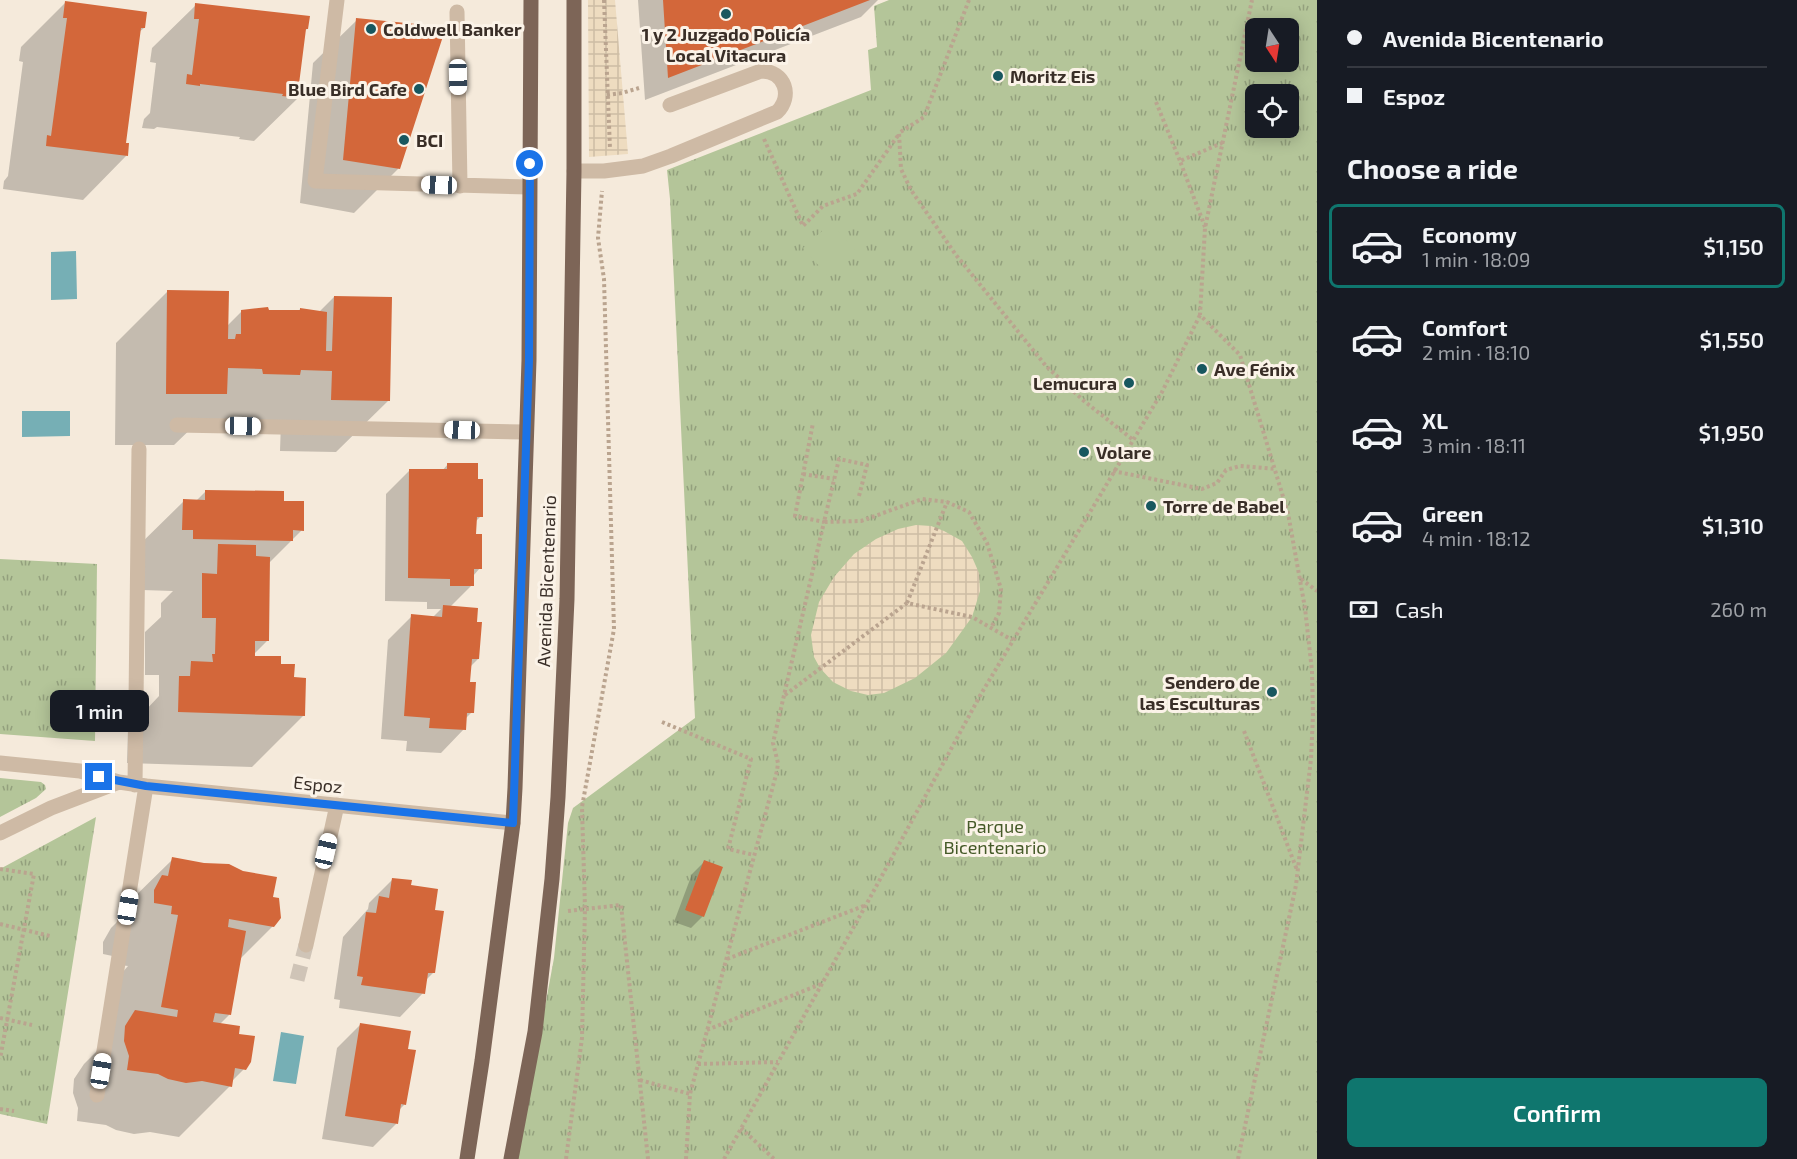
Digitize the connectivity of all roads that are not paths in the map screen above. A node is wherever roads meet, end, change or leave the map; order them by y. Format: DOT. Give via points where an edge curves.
graph roads {
  1 [pos="336,0"];
  2 [pos="531,0"];
  3 [pos="574,0"];
  4 [pos="457,12"];
  5 [pos="670,105"];
  6 [pos="574,171"];
  7 [pos="460,186"];
  8 [pos="529,187"];
  9 [pos="177,425"];
  10 [pos="526,432"];
  11 [pos="139,449"];
  12 [pos="0,763"];
  13 [pos="119,782"];
  14 [pos="140,785"];
  15 [pos="337,805"];
  16 [pos="513,823"];
  17 [pos="0,833"];
  18 [pos="306,945"];
  19 [pos="97,1095"];
  20 [pos="467,1159"];
  21 [pos="510,1159"];
  1 -- 7 [label="street" via="315,181"];
  2 -- 8 [label="main road, Avenida Bicentenario"];
  3 -- 6 [label="main road, Avenida Bicentenario"];
  4 -- 7 [label="street"];
  5 -- 6 [label="street" via="768,71 784,84 786,99 777,112 643,166"];
  6 -- 21 [label="main road, Avenida Bicentenario" via="567,599 558,797 535,1032"];
  7 -- 8 [label="street"];
  8 -- 10 [label="main road, Avenida Bicentenario"];
  9 -- 10 [label="street"];
  10 -- 16 [label="main road, Avenida Bicentenario"];
  11 -- 14 [label="street"];
  12 -- 13 [label="street, Espoz" via="80,771"];
  13 -- 14 [label="street, Espoz"];
  13 -- 17 [label="street, Espoz"];
  14 -- 15 [label="street, Espoz"];
  14 -- 19 [label="street"];
  15 -- 16 [label="street, Espoz"];
  15 -- 18 [label="street"];
  16 -- 20 [label="main road, Avenida Bicentenario"];
}
